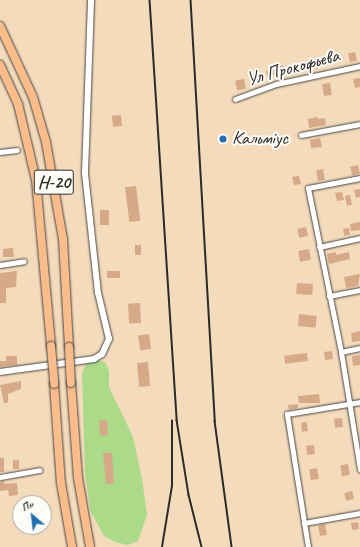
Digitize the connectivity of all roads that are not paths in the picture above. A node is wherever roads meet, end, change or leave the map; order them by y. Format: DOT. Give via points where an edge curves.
graph roads {
  1 [pos="91,0"];
  2 [pos="0,26"];
  3 [pos="0,65"];
  4 [pos="360,66"];
  5 [pos="235,99"];
  6 [pos="360,124"];
  7 [pos="301,135"];
  8 [pos="17,150"];
  9 [pos="0,152"];
  10 [pos="360,178"];
  11 [pos="360,238"];
  12 [pos="320,247"];
  13 [pos="24,261"];
  14 [pos="0,265"];
  15 [pos="360,290"];
  16 [pos="330,296"];
  17 [pos="360,348"];
  18 [pos="341,352"];
  19 [pos="0,372"];
  20 [pos="360,402"];
  21 [pos="350,404"];
  22 [pos="359,458"];
  23 [pos="39,470"];
  24 [pos="360,470"];
  25 [pos="0,476"];
  26 [pos="360,513"];
  27 [pos="304,523"];
  28 [pos="72,547"];
  29 [pos="90,547"];
  30 [pos="308,547"];
  1 -- 19 [label="street" via="85,173 98,293 109,338 102,354 94,359"];
  2 -- 29 [label="main road, Н-20, bridge" via="34,97 46,142 63,239 78,478"];
  3 -- 28 [label="main road, Н-20, bridge" via="18,104 36,180 61,483"];
  4 -- 5 [label="street, Ул Прокофьева" via="276,84"];
  6 -- 7 [label="street"];
  8 -- 9 [label="street"];
  10 -- 12 [label="street" via="308,188"];
  11 -- 12 [label="street"];
  12 -- 16 [label="street"];
  13 -- 14 [label="street"];
  15 -- 16 [label="street"];
  16 -- 18 [label="street"];
  17 -- 18 [label="street"];
  18 -- 21 [label="street"];
  20 -- 21 [label="street"];
  21 -- 22 [label="street"];
  21 -- 27 [label="street" via="287,414"];
  22 -- 24 [label="street"];
  23 -- 25 [label="street"];
  26 -- 27 [label="street"];
  27 -- 30 [label="street"];
}
